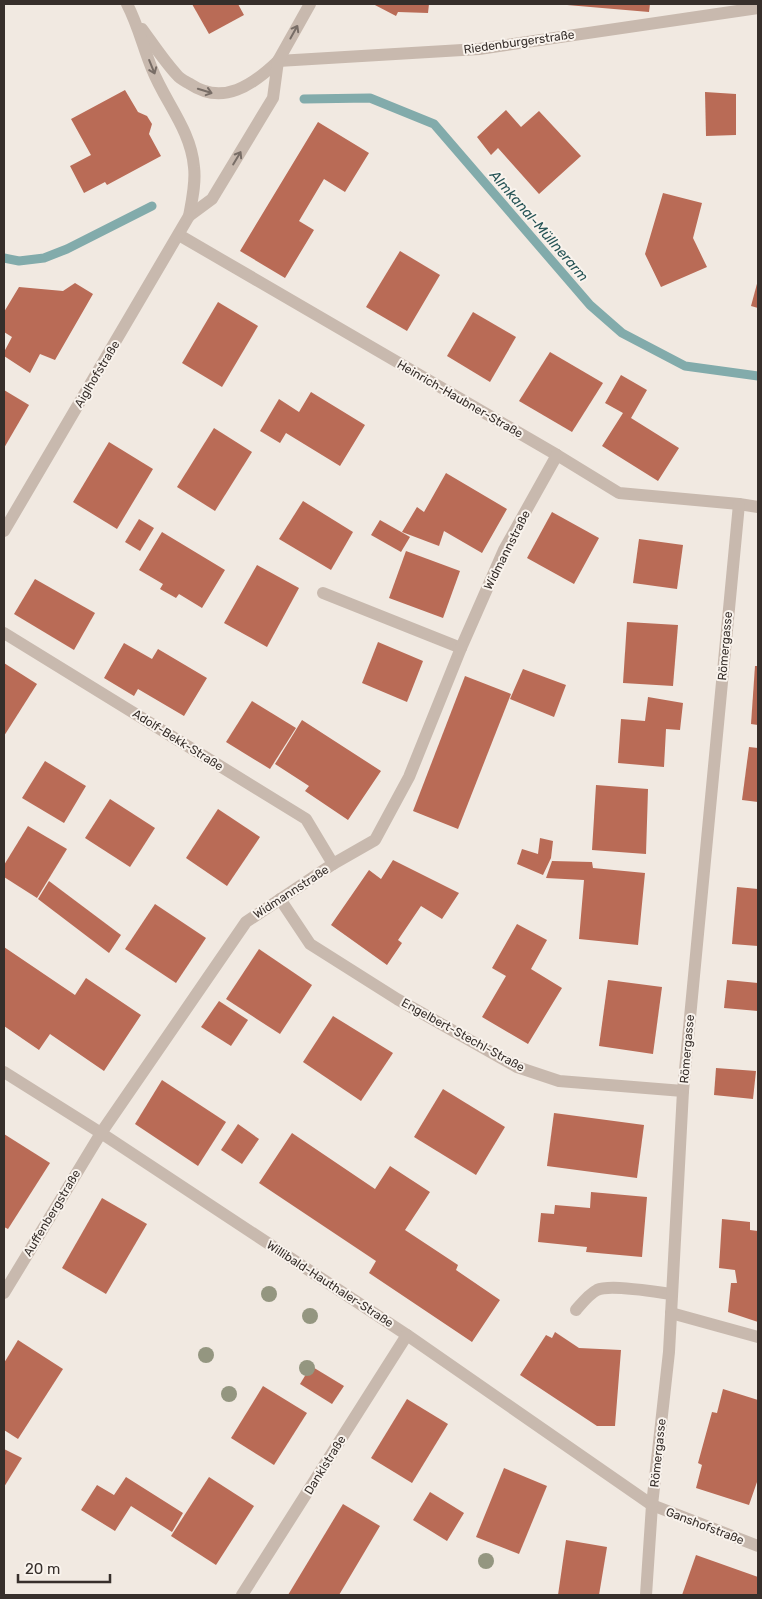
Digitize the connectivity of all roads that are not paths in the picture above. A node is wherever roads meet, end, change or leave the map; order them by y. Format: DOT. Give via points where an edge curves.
graph roads {
  1 [pos="128,4"];
  2 [pos="310,4"];
  3 [pos="758,8"];
  4 [pos="136,21"];
  5 [pos="278,61"];
  6 [pos="189,216"];
  7 [pos="178,235"];
  8 [pos="558,456"];
  9 [pos="739,504"];
  10 [pos="758,507"];
  11 [pos="4,531"];
  12 [pos="323,593"];
  13 [pos="4,633"];
  14 [pos="461,648"];
  15 [pos="333,864"];
  16 [pos="280,899"];
  17 [pos="4,1072"];
  18 [pos="683,1091"];
  19 [pos="101,1133"];
  20 [pos="4,1293"];
  21 [pos="672,1294"];
  22 [pos="576,1310"];
  23 [pos="671,1313"];
  24 [pos="407,1336"];
  25 [pos="758,1337"];
  26 [pos="652,1505"];
  27 [pos="758,1546"];
  28 [pos="242,1595"];
  29 [pos="646,1595"];
  1 -- 4 [label="street"];
  5 -- 2 [label="street, one-way"];
  3 -- 5 [label="street, Riedenburgerstraße" via="479,49"];
  4 -- 5 [label="street, one-way" via="178,76 208,93 221,94 242,88"];
  4 -- 6 [label="street, one-way" via="152,69 184,128 192,151 194,168"];
  6 -- 5 [label="street, one-way" via="212,200 273,98"];
  6 -- 7 [label="street, Aiglhofstraße"];
  7 -- 8 [label="street, Heinrich-Haubner-Straße"];
  7 -- 11 [label="street, Aiglhofstraße"];
  8 -- 9 [label="street, Heinrich-Haubner-Straße" via="620,493"];
  8 -- 14 [label="street, Widmannstraße" via="504,550"];
  9 -- 10 [label="street, Heinrich-Haubner-Straße"];
  9 -- 18 [label="street, Römergasse"];
  12 -- 14 [label="street"];
  13 -- 15 [label="street, Adolf-Bekk-Straße" via="306,819"];
  14 -- 15 [label="street, Widmannstraße" via="410,777 375,840"];
  15 -- 16 [label="street, Widmannstraße"];
  16 -- 18 [label="street, Engelbert-Stechl-Straße" via="310,944 397,999 517,1067 559,1081"];
  16 -- 19 [label="street, Widmannstraße" via="246,922"];
  17 -- 19 [label="street, Willibald-Hauthaler-Straße"];
  18 -- 21 [label="street, Römergasse"];
  19 -- 20 [label="street, Auffenbergstraße"];
  19 -- 24 [label="street, Willibald-Hauthaler-Straße"];
  21 -- 22 [label="street" via="612,1288 597,1290"];
  21 -- 23 [label="street, Römergasse"];
  23 -- 25 [label="street"];
  23 -- 26 [label="street, Römergasse"];
  24 -- 26 [label="street, Willibald-Hauthaler-Straße"];
  24 -- 28 [label="street, Danklstraße"];
  26 -- 27 [label="street, Ganshofstraße"];
  26 -- 29 [label="street, Römergasse"];
}
